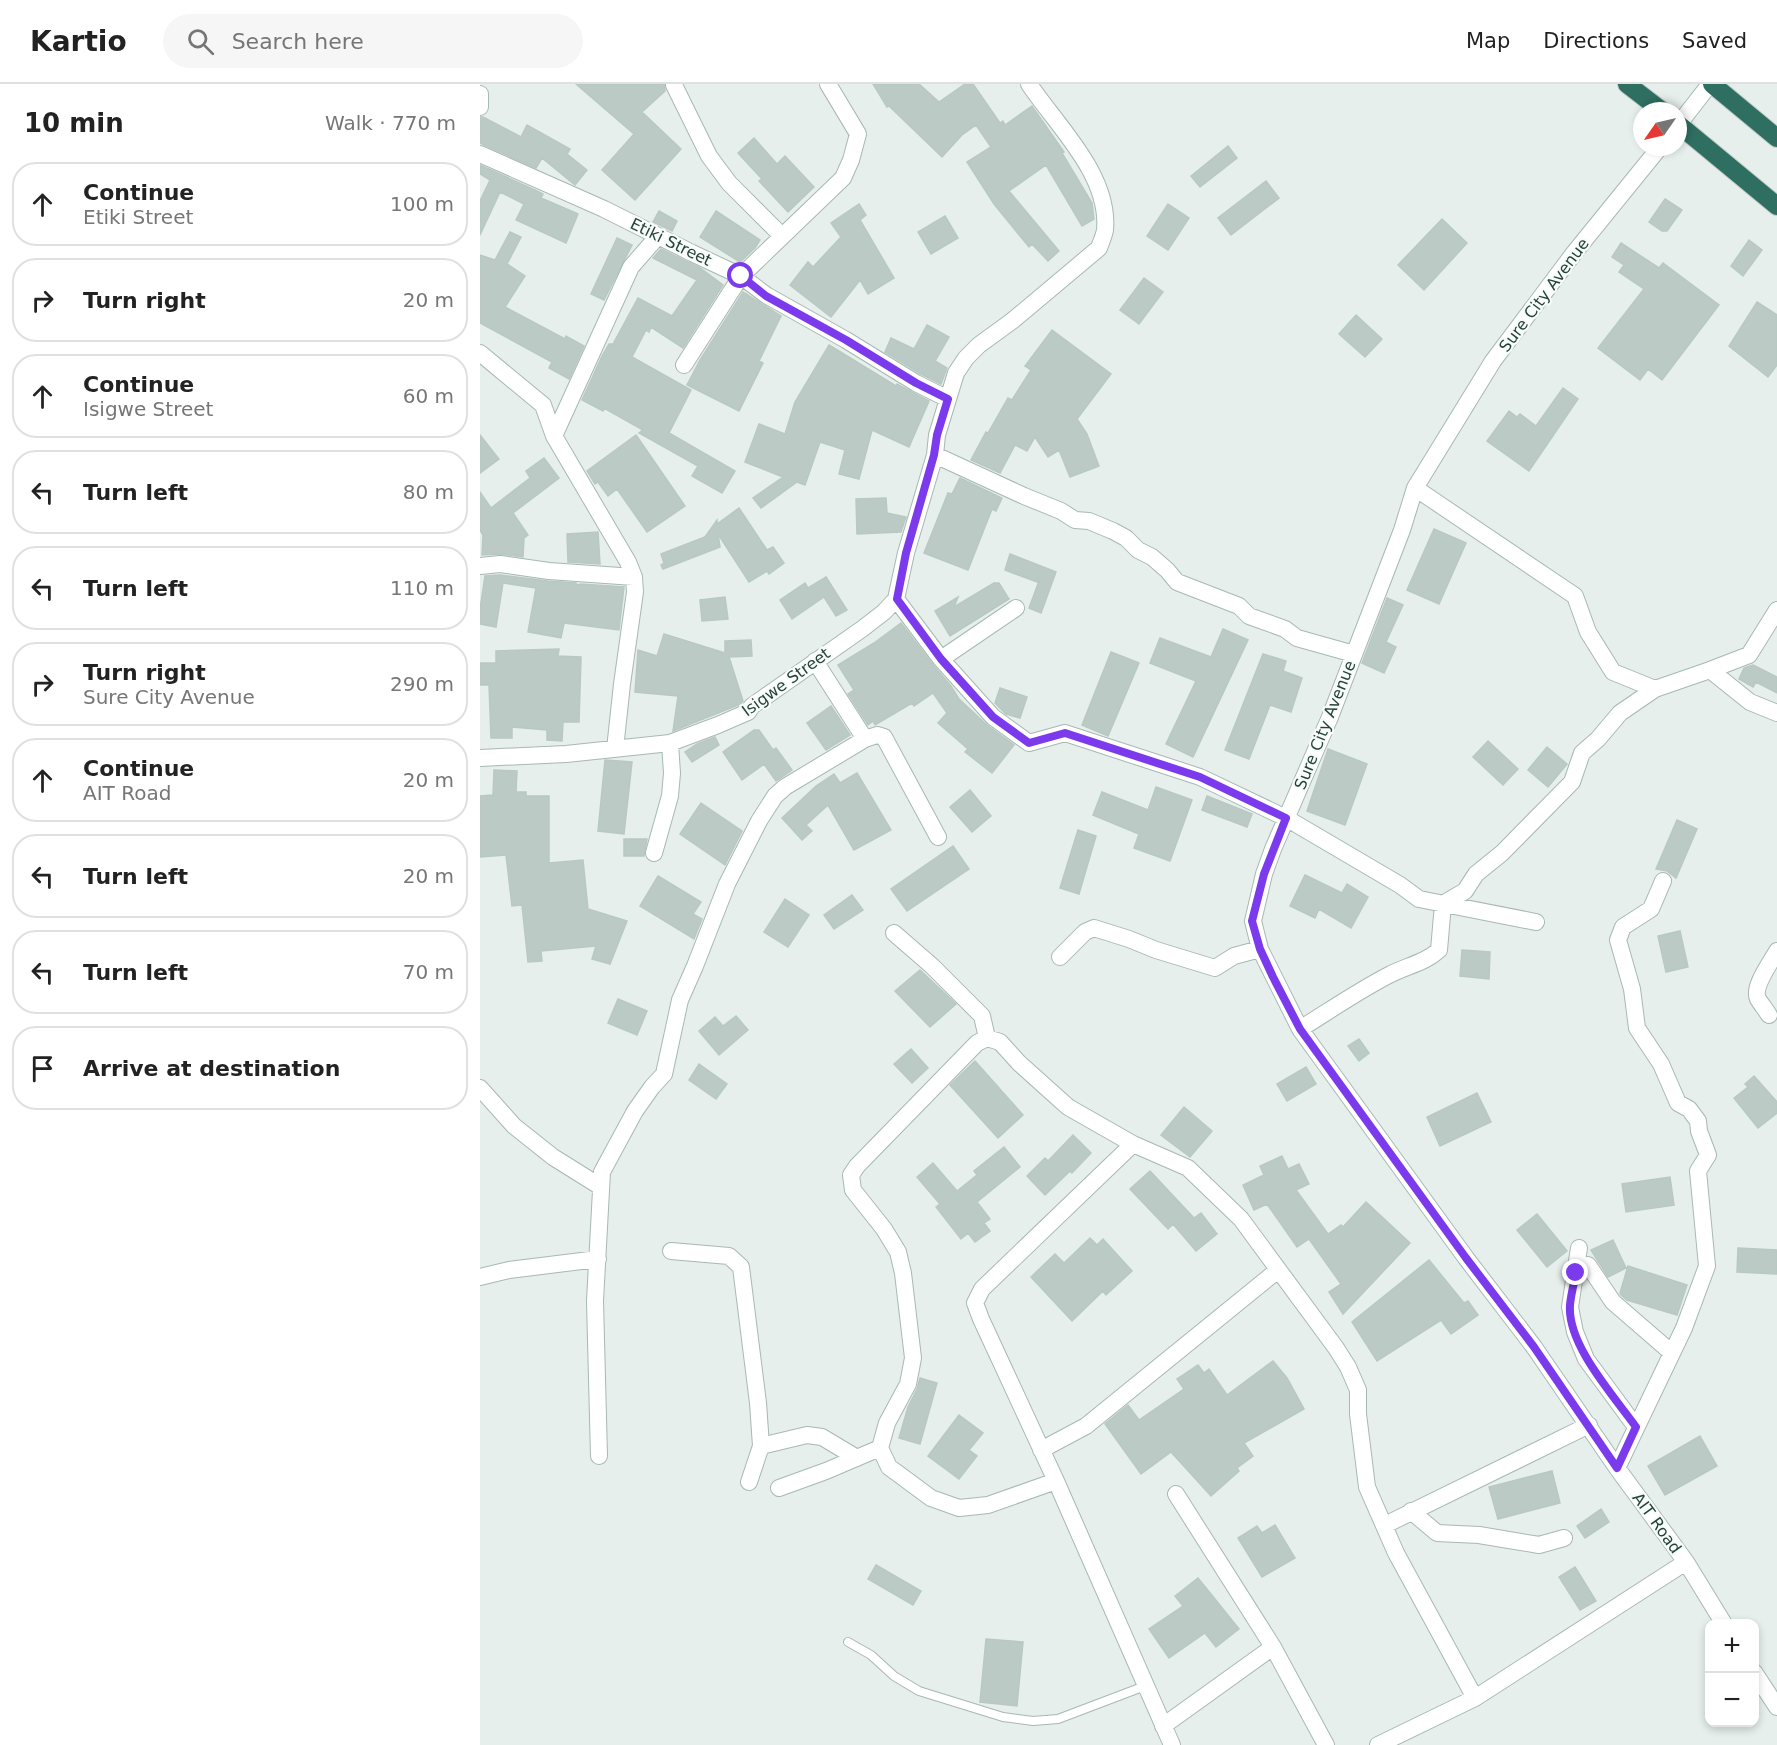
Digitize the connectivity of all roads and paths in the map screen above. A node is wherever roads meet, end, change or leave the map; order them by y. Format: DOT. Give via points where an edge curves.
graph roads {
  1 [pos="828,84"];
  2 [pos="1029,84"];
  3 [pos="1627,84"];
  4 [pos="1711,84"];
  5 [pos="674,85"];
  6 [pos="480,94"];
  7 [pos="1650,102"];
  8 [pos="480,107"];
  9 [pos="1687,113"];
  10 [pos="1687,131"];
  11 [pos="1777,138"];
  12 [pos="480,154"];
  13 [pos="1653,156"];
  14 [pos="1777,206"];
  15 [pos="658,236"];
  16 [pos="782,236"];
  17 [pos="741,276"];
  18 [pos="480,353"];
  19 [pos="684,364"];
  20 [pos="948,399"];
  21 [pos="554,436"];
  22 [pos="934,455"];
  23 [pos="1415,488"];
  24 [pos="480,566"];
  25 [pos="634,577"];
  26 [pos="897,599"];
  27 [pos="1016,608"];
  28 [pos="1777,610"];
  29 [pos="1354,654"];
  30 [pos="941,659"];
  31 [pos="815,661"];
  32 [pos="1710,670"];
  33 [pos="1655,689"];
  34 [pos="1777,713"];
  35 [pos="865,739"];
  36 [pos="670,742"];
  37 [pos="615,749"];
  38 [pos="480,758"];
  39 [pos="1286,818"];
  40 [pos="938,837"];
  41 [pos="654,853"];
  42 [pos="1664,881"];
  43 [pos="1443,904"];
  44 [pos="1536,922"];
  45 [pos="894,933"];
  46 [pos="1260,949"];
  47 [pos="1777,951"];
  48 [pos="1060,957"];
  49 [pos="1769,1015"];
  50 [pos="1300,1029"];
  51 [pos="987,1038"];
  52 [pos="480,1088"];
  53 [pos="1133,1144"];
  54 [pos="601,1187"];
  55 [pos="1580,1248"];
  56 [pos="671,1251"];
  57 [pos="598,1258"];
  58 [pos="1588,1265"];
  59 [pos="1278,1270"];
  60 [pos="480,1276"];
  61 [pos="1672,1353"];
  62 [pos="1589,1425"];
  63 [pos="1636,1427"];
  64 [pos="761,1446"];
  65 [pos="880,1448"];
  66 [pos="1041,1450"];
  67 [pos="598,1456"];
  68 [pos="857,1458"];
  69 [pos="1617,1468"];
  70 [pos="1056,1481"];
  71 [pos="749,1482"];
  72 [pos="779,1488"];
  73 [pos="1176,1494"];
  74 [pos="1411,1511"];
  75 [pos="1384,1525"];
  76 [pos="1564,1538"];
  77 [pos="1686,1562"];
  78 [pos="1722,1619"];
  79 [pos="848,1642"];
  80 [pos="1273,1647"];
  81 [pos="1756,1673"];
  82 [pos="1145,1686"];
  83 [pos="1475,1698"];
  84 [pos="1777,1707"];
  85 [pos="1163,1726"];
  86 [pos="1172,1745"];
  87 [pos="1326,1745"];
  88 [pos="1378,1745"];
  1 -- 16 [label="street" via="858,134 851,160 843,178"];
  2 -- 20 [label="street" via="1083,157 1097,185 1105,232 1099,248 978,345 956,373"];
  3 -- 7 [label="highway"];
  4 -- 9 [label="street"];
  4 -- 11 [label="highway"];
  5 -- 16 [label="street" via="709,156 729,183"];
  6 -- 8 [label="street"];
  10 -- 14 [label="highway"];
  12 -- 15 [label="street, Etiki Street"];
  13 -- 23 [label="street, Sure City Avenue" via="1494,361"];
  15 -- 17 [label="street, Etiki Street"];
  15 -- 21 [label="street" via="632,267"];
  16 -- 17 [label="street"];
  17 -- 19 [label="street"];
  17 -- 20 [label="street, Etiki Street" via="766,296"];
  18 -- 21 [label="street" via="543,405"];
  20 -- 22 [label="street"];
  21 -- 25 [label="street"];
  22 -- 26 [label="street"];
  22 -- 29 [label="street" via="1074,520 1089,521 1113,531 1152,557 1177,582 1239,606 1249,616 1285,629 1297,638"];
  23 -- 29 [label="street, Sure City Avenue"];
  23 -- 33 [label="street" via="1575,596 1588,632 1613,672"];
  24 -- 25 [label="street" via="500,564"];
  25 -- 37 [label="street"];
  26 -- 30 [label="street"];
  26 -- 31 [label="street, Isigwe Street"];
  27 -- 30 [label="street"];
  28 -- 32 [label="street" via="1749,655"];
  29 -- 39 [label="street, Sure City Avenue"];
  30 -- 39 [label="street" via="993,717 1029,743 1065,733 1200,777"];
  31 -- 35 [label="street"];
  31 -- 36 [label="street, Isigwe Street" via="748,712"];
  32 -- 33 [label="street"];
  32 -- 34 [label="street" via="1750,702"];
  33 -- 43 [label="street" via="1620,713 1582,753 1572,782 1476,874 1465,891"];
  35 -- 40 [label="street" via="884,737"];
  35 -- 54 [label="street" via="785,787 759,821 727,884 680,1000 664,1074 635,1111 602,1172"];
  36 -- 37 [label="street, Isigwe Street"];
  36 -- 41 [label="street" via="670,796"];
  37 -- 38 [label="street, Isigwe Street"];
  39 -- 43 [label="street" via="1419,898"];
  39 -- 46 [label="street, Sure City Avenue" via="1264,874 1252,921"];
  42 -- 61 [label="street" via="1651,909 1623,927 1618,940 1632,989 1637,1028 1661,1064 1678,1103 1689,1108 1698,1121 1708,1155 1698,1171 1707,1266"];
  43 -- 44 [label="street"];
  43 -- 50 [label="street" via="1439,950 1431,957 1363,988"];
  45 -- 51 [label="street" via="982,1016"];
  46 -- 48 [label="street" via="1234,956 1215,968 1095,928 1085,932"];
  46 -- 50 [label="street, Sure City Avenue"];
  47 -- 49 [label="street" via="1756,991"];
  50 -- 62 [label="street, Sure City Avenue"];
  51 -- 53 [label="street" via="1000,1041 1068,1107"];
  51 -- 65 [label="street" via="969,1051 851,1175 853,1190 898,1252 913,1358 908,1384 887,1423"];
  52 -- 54 [label="street" via="514,1126"];
  53 -- 59 [label="street" via="1188,1168 1241,1219"];
  53 -- 66 [label="street" via="981,1289 975,1302"];
  54 -- 57 [label="street"];
  55 -- 63 [label="street" via="1570,1307 1575,1332 1586,1359"];
  56 -- 64 [label="street" via="729,1256 741,1267"];
  57 -- 60 [label="street"];
  57 -- 67 [label="street"];
  58 -- 61 [label="street" via="1612,1302"];
  59 -- 66 [label="street" via="1086,1426"];
  59 -- 75 [label="street" via="1336,1348 1358,1390 1367,1487"];
  61 -- 63 [label="street"];
  62 -- 69 [label="street, AIT Road"];
  62 -- 74 [label="street"];
  63 -- 69 [label="street"];
  64 -- 68 [label="street" via="807,1435 822,1437"];
  64 -- 71 [label="street"];
  65 -- 68 [label="street"];
  65 -- 70 [label="street" via="889,1467 907,1482 931,1498 958,1508 988,1505"];
  66 -- 70 [label="street"];
  68 -- 72 [label="street"];
  69 -- 77 [label="street, AIT Road"];
  70 -- 82 [label="street"];
  73 -- 80 [label="street"];
  74 -- 75 [label="street"];
  74 -- 76 [label="street" via="1437,1533 1539,1545"];
  75 -- 83 [label="street"];
  77 -- 78 [label="street, AIT Road"];
  77 -- 83 [label="street"];
  79 -- 82 [label="lane" via="919,1691 1003,1717 1058,1719"];
  80 -- 85 [label="street"];
  80 -- 87 [label="street"];
  81 -- 84 [label="street"];
  82 -- 85 [label="street"];
  83 -- 88 [label="street"];
  85 -- 86 [label="street"];
}
